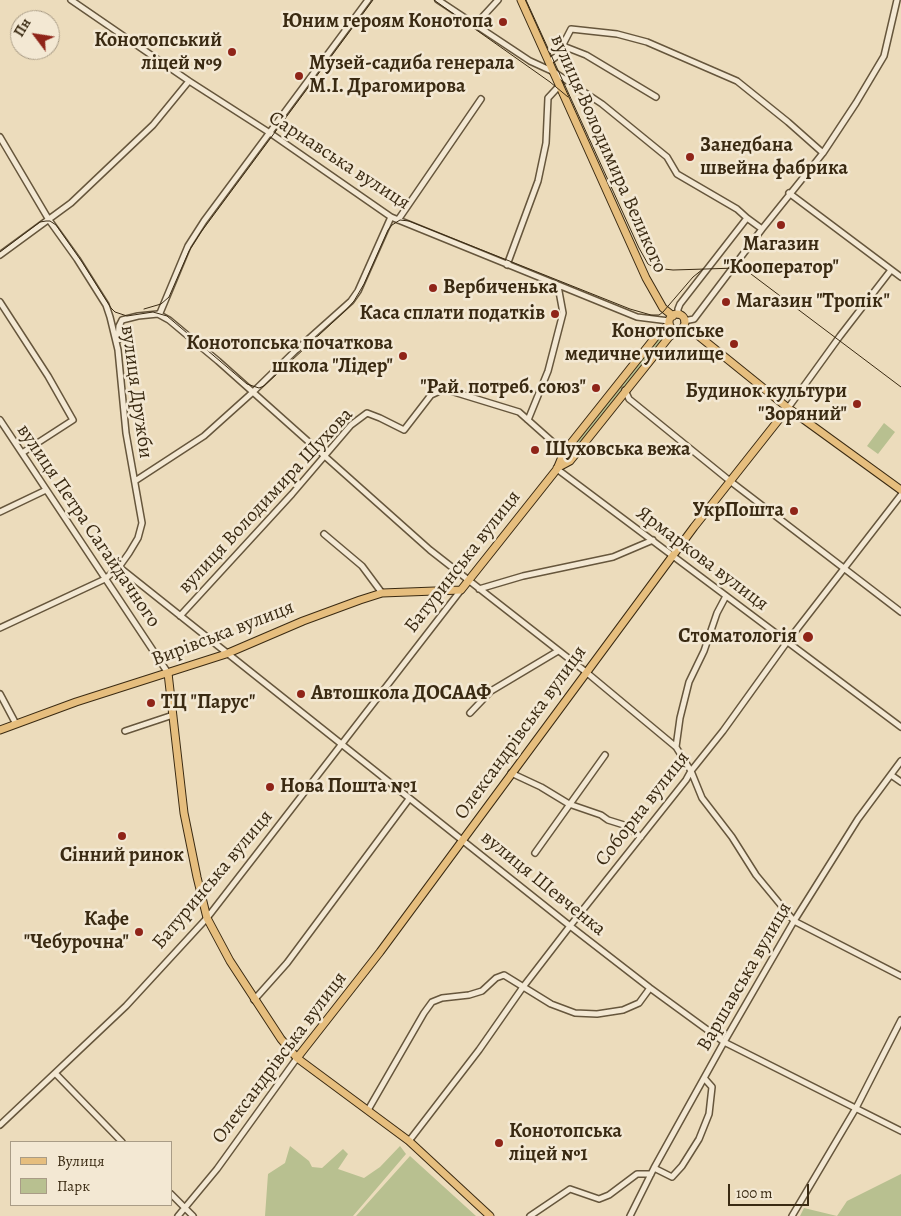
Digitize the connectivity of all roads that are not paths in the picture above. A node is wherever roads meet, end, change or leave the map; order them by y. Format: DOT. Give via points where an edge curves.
graph roads {
  1 [pos="71,0"];
  2 [pos="368,0"];
  3 [pos="438,0"];
  4 [pos="498,0"];
  5 [pos="521,0"];
  6 [pos="896,0"];
  7 [pos="475,25"];
  8 [pos="564,46"];
  9 [pos="549,62"];
  10 [pos="554,72"];
  11 [pos="189,81"];
  12 [pos="560,85"];
  13 [pos="656,97"];
  14 [pos="481,99"];
  15 [pos="270,133"];
  16 [pos="0,137"];
  17 [pos="823,153"];
  18 [pos="789,193"];
  19 [pos="391,217"];
  20 [pos="747,218"];
  21 [pos="49,220"];
  22 [pos="398,220"];
  23 [pos="762,229"];
  24 [pos="0,255"];
  25 [pos="507,265"];
  26 [pos="891,270"];
  27 [pos="901,277"];
  28 [pos="558,286"];
  29 [pos="0,302"];
  30 [pos="158,314"];
  31 [pos="110,317"];
  32 [pos="672,319"];
  33 [pos="122,320"];
  34 [pos="682,326"];
  35 [pos="118,350"];
  36 [pos="626,390"];
  37 [pos="253,392"];
  38 [pos="788,408"];
  39 [pos="0,420"];
  40 [pos="528,420"];
  41 [pos="564,452"];
  42 [pos="22,453"];
  43 [pos="325,456"];
  44 [pos="557,469"];
  45 [pos="135,481"];
  46 [pos="730,481"];
  47 [pos="46,490"];
  48 [pos="901,490"];
  49 [pos="901,495"];
  50 [pos="0,512"];
  51 [pos="324,534"];
  52 [pos="653,540"];
  53 [pos="673,556"];
  54 [pos="119,567"];
  55 [pos="844,569"];
  56 [pos="105,579"];
  57 [pos="469,581"];
  58 [pos="479,589"];
  59 [pos="461,590"];
  60 [pos="382,593"];
  61 [pos="726,596"];
  62 [pos="901,612"];
  63 [pos="180,616"];
  64 [pos="0,628"];
  65 [pos="787,642"];
  66 [pos="558,651"];
  67 [pos="226,654"];
  68 [pos="586,672"];
  69 [pos="168,673"];
  70 [pos="0,694"];
  71 [pos="470,713"];
  72 [pos="173,715"];
  73 [pos="16,724"];
  74 [pos="901,727"];
  75 [pos="0,730"];
  76 [pos="125,731"];
  77 [pos="342,744"];
  78 [pos="676,747"];
  79 [pos="605,755"];
  80 [pos="901,761"];
  81 [pos="691,771"];
  82 [pos="511,773"];
  83 [pos="891,775"];
  84 [pos="901,782"];
  85 [pos="409,798"];
  86 [pos="569,804"];
  87 [pos="642,837"];
  88 [pos="463,839"];
  89 [pos="535,852"];
  90 [pos="207,918"];
  91 [pos="794,921"];
  92 [pos="570,926"];
  93 [pos="901,976"];
  94 [pos="523,987"];
  95 [pos="650,988"];
  96 [pos="254,1000"];
  97 [pos="901,1020"];
  98 [pos="724,1042"];
  99 [pos="297,1058"];
  100 [pos="55,1072"];
  101 [pos="704,1078"];
  102 [pos="856,1108"];
  103 [pos="368,1110"];
  104 [pos="0,1125"];
  105 [pos="901,1131"];
  106 [pos="121,1141"];
  107 [pos="409,1141"];
  108 [pos="654,1168"];
  109 [pos="651,1174"];
  110 [pos="172,1195"];
  111 [pos="184,1208"];
  112 [pos="487,1215"];
  113 [pos="178,1216"];
  114 [pos="193,1216"];
  115 [pos="530,1216"];
  116 [pos="630,1216"];
  117 [pos="792,1216"];
  1 -- 11 [label="street, Сарнавська вулиця"];
  2 -- 15 [label="street"];
  3 -- 7 [label="street"];
  4 -- 7 [label="street"];
  5 -- 9 [label="main road, вулиця Володимира Великого"];
  6 -- 17 [label="street" via="884,56"];
  7 -- 10 [label="street" via="530,61"];
  8 -- 9 [label="street"];
  8 -- 13 [label="street"];
  8 -- 17 [label="street" via="571,30 617,34 647,42 737,81"];
  9 -- 10 [label="main road, вулиця Володимира Великого"];
  10 -- 12 [label="main road, вулиця Володимира Великого"];
  10 -- 20 [label="street" via="602,104 667,157 677,174"];
  11 -- 15 [label="street, Сарнавська вулиця"];
  11 -- 21 [label="street" via="153,125"];
  12 -- 25 [label="street" via="548,98 546,143 538,181"];
  12 -- 32 [label="main road, вулиця Володимира Великого" via="646,278"];
  14 -- 22 [label="street"];
  15 -- 19 [label="street, Сарнавська вулиця"];
  15 -- 30 [label="street" via="188,246"];
  16 -- 21 [label="street, вулиця Дружби"];
  17 -- 18 [label="street"];
  18 -- 23 [label="street"];
  18 -- 26 [label="street"];
  19 -- 22 [label="street, Сарнавська вулиця"];
  19 -- 37 [label="street" via="354,296"];
  20 -- 23 [label="street"];
  20 -- 32 [label="street" via="680,304"];
  21 -- 24 [label="street"];
  21 -- 31 [label="street, вулиця Дружби" via="78,259"];
  22 -- 25 [label="street, Сарнавська вулиця"];
  23 -- 34 [label="street" via="694,320"];
  25 -- 28 [label="street, Сарнавська вулиця"];
  26 -- 27 [label="street"];
  26 -- 38 [label="street, Олександрівська вулиця"];
  28 -- 32 [label="street, Сарнавська вулиця" via="637,317"];
  28 -- 40 [label="street" via="563,313 548,371"];
  29 -- 42 [label="street" via="73,420"];
  30 -- 33 [label="street"];
  30 -- 37 [label="street"];
  31 -- 33 [label="street"];
  31 -- 35 [label="street, вулиця Дружби"];
  32 -- 34 [label="main road"];
  32 -- 34 [label="main road" via="673,329"];
  32 -- 41 [label="main road"];
  33 -- 35 [label="street"];
  34 -- 36 [label="main road" via="669,337"];
  34 -- 38 [label="main road"];
  35 -- 45 [label="street, вулиця Дружби" via="126,433"];
  36 -- 44 [label="main road" via="570,461"];
  36 -- 46 [label="street" via="629,399"];
  37 -- 43 [label="street"];
  37 -- 45 [label="street" via="204,436"];
  38 -- 46 [label="main road, Олександрівська вулиця"];
  38 -- 48 [label="main road"];
  39 -- 42 [label="street, вулиця Петра Сагайдачного"];
  40 -- 41 [label="street, вулиця Володимира Шухова"];
  40 -- 43 [label="street, вулиця Володимира Шухова" via="520,412 444,389 431,395 404,430 367,413 351,425"];
  41 -- 44 [label="main road"];
  42 -- 47 [label="street, вулиця Петра Сагайдачного"];
  43 -- 57 [label="street"];
  43 -- 63 [label="street, вулиця Володимира Шухова"];
  44 -- 52 [label="street, Ярмаркова вулиця"];
  44 -- 57 [label="main road, Батуринська вулиця"];
  45 -- 54 [label="street, вулиця Дружби" via="142,523 138,538"];
  46 -- 53 [label="main road, Олександрівська вулиця"];
  46 -- 55 [label="street"];
  47 -- 50 [label="street"];
  47 -- 56 [label="street, вулиця Петра Сагайдачного"];
  49 -- 55 [label="street, Соборна вулиця"];
  51 -- 60 [label="street" via="362,566"];
  52 -- 53 [label="street, Ярмаркова вулиця"];
  52 -- 58 [label="street" via="613,556"];
  53 -- 61 [label="street, Ярмаркова вулиця"];
  53 -- 68 [label="main road, Олександрівська вулиця"];
  54 -- 56 [label="street, вулиця Дружби"];
  54 -- 63 [label="street, вулиця Шевченка"];
  55 -- 62 [label="street"];
  55 -- 65 [label="street, Соборна вулиця"];
  56 -- 64 [label="street, вулиця Дружби"];
  56 -- 69 [label="street, вулиця Петра Сагайдачного"];
  57 -- 58 [label="street"];
  57 -- 59 [label="main road, Батуринська вулиця"];
  58 -- 66 [label="street"];
  59 -- 60 [label="main road, Вирівська вулиця"];
  59 -- 77 [label="street, Батуринська вулиця"];
  60 -- 67 [label="main road, Вирівська вулиця" via="303,621"];
  61 -- 65 [label="street, Ярмаркова вулиця"];
  61 -- 78 [label="street" via="689,682"];
  63 -- 67 [label="street, вулиця Шевченка"];
  65 -- 74 [label="street, Ярмаркова вулиця"];
  65 -- 81 [label="street, Соборна вулиця"];
  66 -- 68 [label="street"];
  66 -- 71 [label="street" via="491,691"];
  67 -- 69 [label="main road, Вирівська вулиця"];
  67 -- 77 [label="street, вулиця Шевченка"];
  68 -- 78 [label="street"];
  68 -- 82 [label="main road, Олександрівська вулиця"];
  69 -- 72 [label="main road"];
  69 -- 73 [label="main road, Вирівська вулиця"];
  70 -- 73 [label="street"];
  72 -- 76 [label="street"];
  72 -- 90 [label="main road" via="184,813"];
  73 -- 75 [label="main road, Вирівська вулиця"];
  77 -- 85 [label="street, вулиця Шевченка"];
  77 -- 90 [label="street, Батуринська вулиця"];
  78 -- 81 [label="street"];
  79 -- 86 [label="street"];
  80 -- 83 [label="street, Варшавська вулиця"];
  81 -- 87 [label="street, Соборна вулиця"];
  81 -- 91 [label="street" via="702,798 756,875"];
  82 -- 86 [label="street" via="541,786"];
  82 -- 88 [label="main road, Олександрівська вулиця"];
  83 -- 84 [label="street"];
  83 -- 91 [label="street, Варшавська вулиця" via="858,819"];
  85 -- 88 [label="street, вулиця Шевченка"];
  85 -- 96 [label="street" via="286,963"];
  86 -- 87 [label="street" via="624,824"];
  86 -- 89 [label="street"];
  87 -- 92 [label="street, Соборна вулиця"];
  88 -- 92 [label="street, вулиця Шевченка"];
  88 -- 99 [label="main road, Олександрівська вулиця"];
  90 -- 96 [label="main road"];
  90 -- 100 [label="street, Батуринська вулиця" via="126,1006"];
  91 -- 93 [label="street"];
  91 -- 98 [label="street, Варшавська вулиця"];
  92 -- 94 [label="street, Соборна вулиця"];
  92 -- 95 [label="street, вулиця Шевченка"];
  94 -- 95 [label="street" via="551,1004 575,1013 598,1014 623,1010 639,1003"];
  94 -- 103 [label="street" via="504,975 482,991 432,1002"];
  94 -- 107 [label="street, Соборна вулиця" via="480,1050"];
  95 -- 98 [label="street, вулиця Шевченка"];
  96 -- 99 [label="main road"];
  97 -- 102 [label="street"];
  98 -- 101 [label="street, Варшавська вулиця"];
  98 -- 102 [label="street, вулиця Шевченка"];
  99 -- 103 [label="main road"];
  99 -- 111 [label="street, Олександрівська вулиця"];
  100 -- 104 [label="street, Батуринська вулиця"];
  100 -- 106 [label="street"];
  101 -- 108 [label="street, Варшавська вулиця"];
  101 -- 108 [label="street" via="712,1087 709,1114 699,1139 672,1177"];
  102 -- 105 [label="street, вулиця Шевченка"];
  102 -- 117 [label="street"];
  103 -- 107 [label="main road"];
  107 -- 112 [label="main road"];
  108 -- 109 [label="street, Варшавська вулиця"];
  109 -- 115 [label="street" via="638,1174 599,1199 570,1189"];
  109 -- 116 [label="street, Варшавська вулиця"];
  110 -- 111 [label="street"];
  111 -- 113 [label="street, Олександрівська вулиця"];
  111 -- 114 [label="street"];
}
